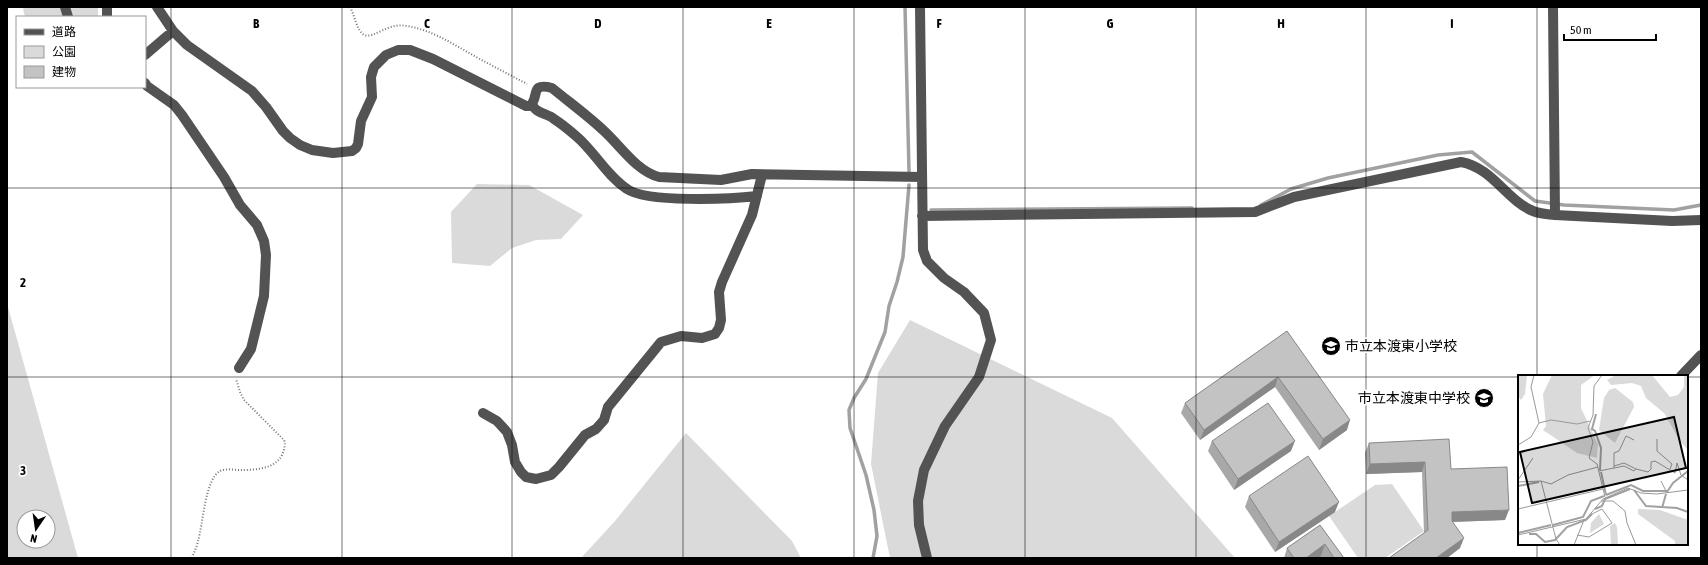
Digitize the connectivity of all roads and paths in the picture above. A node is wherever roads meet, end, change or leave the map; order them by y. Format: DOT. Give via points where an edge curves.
graph roads {
  1 [pos="157,7"];
  2 [pos="350,7"];
  3 [pos="920,7"];
  4 [pos="1553,7"];
  5 [pos="173,31"];
  6 [pos="146,54"];
  7 [pos="146,84"];
  8 [pos="538,88"];
  9 [pos="532,104"];
  10 [pos="762,175"];
  11 [pos="922,177"];
  12 [pos="757,196"];
  13 [pos="1555,208"];
  14 [pos="922,216"];
  15 [pos="1701,220"];
  16 [pos="1701,355"];
  17 [pos="239,368"];
  18 [pos="1682,375"];
  19 [pos="483,413"];
  20 [pos="192,558"];
  21 [pos="926,558"];
  1 -- 5 [label="street"];
  2 -- 8 [label="path" via="358,29 364,35 371,36 393,25 421,29 436,34 499,70"];
  3 -- 11 [label="street"];
  4 -- 13 [label="street"];
  5 -- 6 [label="street"];
  5 -- 9 [label="street" via="193,50 252,91 290,138 300,145 324,152 352,151 356,148 361,121 372,97 371,77 374,67 386,55 398,50 416,52 520,104"];
  7 -- 17 [label="street" via="174,104 240,205 257,225 264,241 264,296 251,350"];
  8 -- 9 [label="street"];
  8 -- 10 [label="street" via="552,88 603,130 651,175 721,180 752,174"];
  9 -- 12 [label="street" via="535,110 554,118 578,138 614,179 639,195 656,198"];
  10 -- 11 [label="street"];
  10 -- 12 [label="street"];
  11 -- 14 [label="street"];
  12 -- 19 [label="street" via="752,215 722,282 719,292 721,320 715,334 702,338 681,336 662,342 608,407 604,420 596,430 585,435 551,475 536,479 526,477 515,462 507,432 497,421"];
  13 -- 14 [label="street" via="1532,211 1480,169 1461,162 1294,197 1255,212"];
  13 -- 15 [label="street" via="1672,221"];
  14 -- 21 [label="street" via="923,250 927,261 944,278 964,292 984,314 991,340 979,377 945,426 924,470 918,501 919,525"];
  16 -- 18 [label="street"];
  17 -- 20 [label="path" via="236,375 237,383 244,400 284,440 284,450 276,463 270,466 226,470 215,476"];
}
